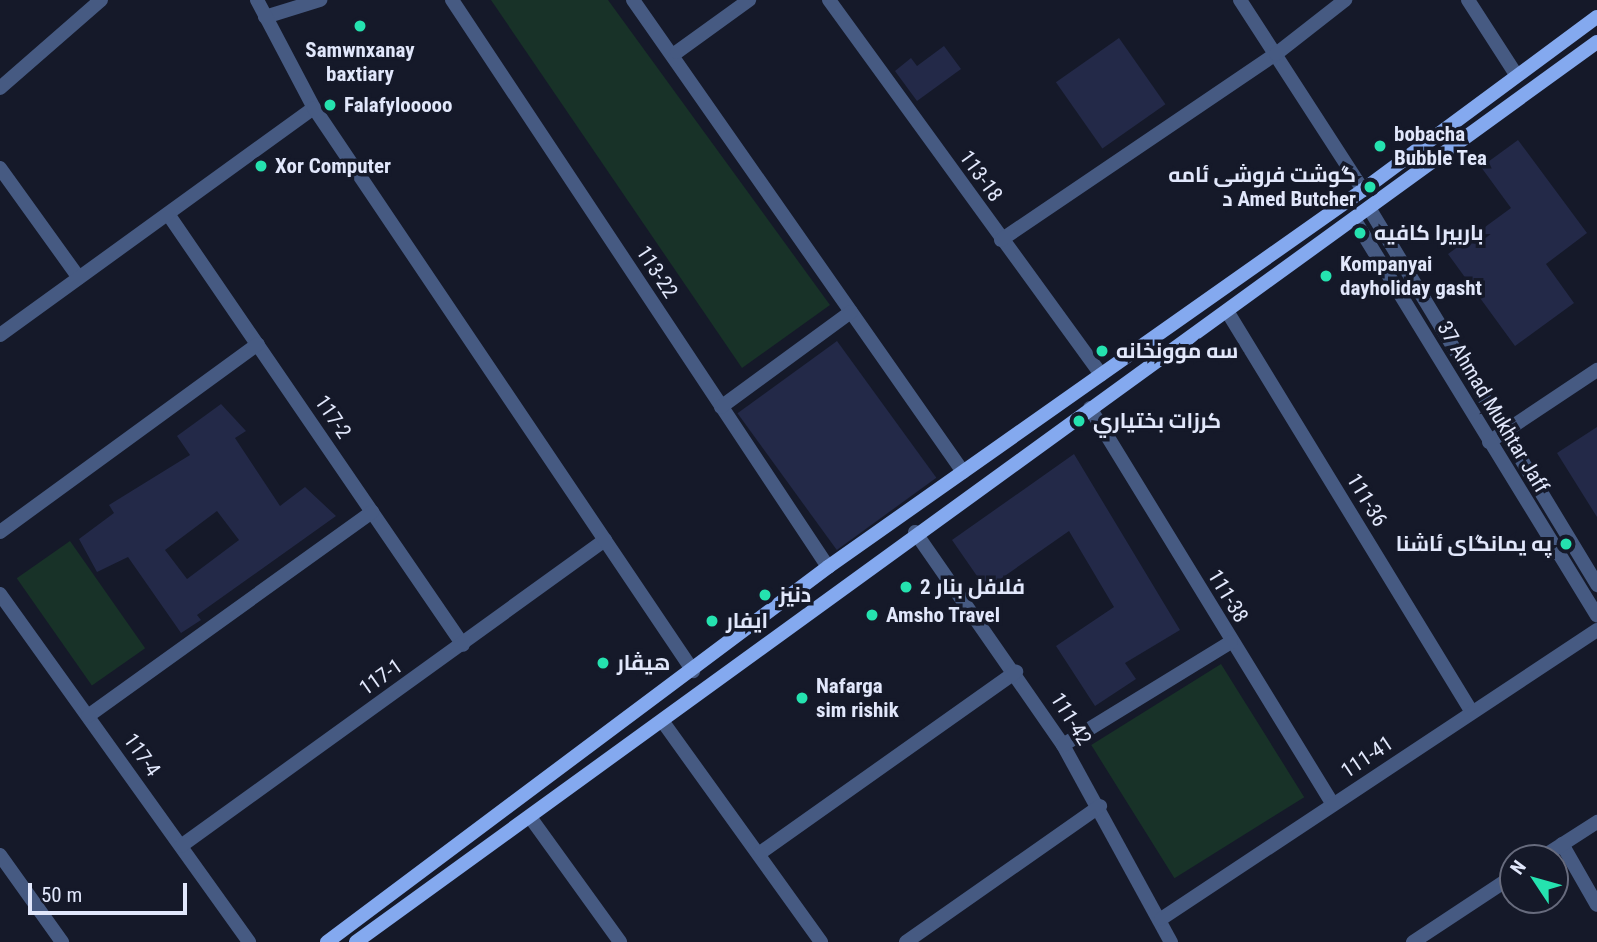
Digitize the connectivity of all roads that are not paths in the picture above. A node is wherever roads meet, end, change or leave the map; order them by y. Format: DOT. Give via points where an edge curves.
graph roads {
  1 [pos="101,0"];
  2 [pos="257,0"];
  3 [pos="320,0"];
  4 [pos="452,0"];
  5 [pos="633,0"];
  6 [pos="749,0"];
  7 [pos="829,0"];
  8 [pos="1240,0"];
  9 [pos="1345,0"];
  10 [pos="1468,0"];
  11 [pos="265,17"];
  12 [pos="1597,17"];
  13 [pos="1597,42"];
  14 [pos="677,52"];
  15 [pos="1276,54"];
  16 [pos="1517,76"];
  17 [pos="0,88"];
  18 [pos="314,108"];
  19 [pos="0,168"];
  20 [pos="1363,190"];
  21 [pos="1369,208"];
  22 [pos="167,214"];
  23 [pos="1354,219"];
  24 [pos="1001,240"];
  25 [pos="79,278"];
  26 [pos="1227,311"];
  27 [pos="851,312"];
  28 [pos="0,335"];
  29 [pos="258,344"];
  30 [pos="1597,370"];
  31 [pos="1101,375"];
  32 [pos="721,407"];
  33 [pos="1090,408"];
  34 [pos="1503,433"];
  35 [pos="1489,442"];
  36 [pos="963,472"];
  37 [pos="372,512"];
  38 [pos="0,532"];
  39 [pos="915,532"];
  40 [pos="605,540"];
  41 [pos="828,568"];
  42 [pos="1597,585"];
  43 [pos="0,594"];
  44 [pos="1597,616"];
  45 [pos="1597,630"];
  46 [pos="1231,642"];
  47 [pos="463,645"];
  48 [pos="693,671"];
  49 [pos="1016,672"];
  50 [pos="1471,711"];
  51 [pos="88,716"];
  52 [pos="663,722"];
  53 [pos="1063,745"];
  54 [pos="1334,805"];
  55 [pos="1100,806"];
  56 [pos="530,817"];
  57 [pos="1597,822"];
  58 [pos="1562,844"];
  59 [pos="181,846"];
  60 [pos="760,853"];
  61 [pos="0,855"];
  62 [pos="1569,856"];
  63 [pos="1499,885"];
  64 [pos="1597,905"];
  65 [pos="1161,919"];
  66 [pos="60,941"];
  67 [pos="249,942"];
  68 [pos="327,942"];
  69 [pos="356,942"];
  70 [pos="620,942"];
  71 [pos="821,942"];
  72 [pos="906,942"];
  73 [pos="1171,942"];
  74 [pos="1413,942"];
  1 -- 17 [label="street"];
  2 -- 11 [label="street"];
  3 -- 11 [label="street"];
  4 -- 32 [label="street, 113-22"];
  5 -- 27 [label="street"];
  6 -- 14 [label="street"];
  7 -- 24 [label="street, 113-18"];
  8 -- 15 [label="street"];
  9 -- 15 [label="street"];
  10 -- 16 [label="street"];
  11 -- 18 [label="street"];
  12 -- 16 [label="main road"];
  13 -- 21 [label="main road"];
  15 -- 20 [label="street"];
  15 -- 24 [label="street"];
  16 -- 20 [label="main road"];
  18 -- 22 [label="street"];
  18 -- 40 [label="street"];
  19 -- 25 [label="street"];
  20 -- 31 [label="main road"];
  21 -- 23 [label="main road"];
  21 -- 34 [label="street, 37 Ahmad Mukhtar Jaff"];
  22 -- 25 [label="street"];
  22 -- 29 [label="street, 117-2"];
  23 -- 26 [label="main road"];
  23 -- 35 [label="street, 37 Ahmad Mukhtar Jaff"];
  24 -- 31 [label="street, 113-18"];
  25 -- 28 [label="street"];
  26 -- 33 [label="main road"];
  26 -- 50 [label="street, 111-36"];
  27 -- 32 [label="street"];
  27 -- 36 [label="street"];
  29 -- 37 [label="street, 117-2"];
  29 -- 38 [label="street"];
  30 -- 34 [label="street"];
  31 -- 36 [label="main road"];
  32 -- 41 [label="street, 113-22"];
  33 -- 39 [label="main road"];
  33 -- 46 [label="street, 111-38"];
  34 -- 35 [label="street"];
  34 -- 42 [label="street, 37 Ahmad Mukhtar Jaff"];
  35 -- 44 [label="street, 37 Ahmad Mukhtar Jaff"];
  36 -- 41 [label="main road"];
  37 -- 47 [label="street, 117-2"];
  37 -- 51 [label="street"];
  39 -- 49 [label="street, 111-42"];
  39 -- 52 [label="main road"];
  40 -- 47 [label="street, 117-1"];
  40 -- 48 [label="street"];
  41 -- 48 [label="main road"];
  43 -- 51 [label="street, 117-4"];
  45 -- 50 [label="street, 111-41"];
  46 -- 53 [label="street"];
  46 -- 54 [label="street, 111-38"];
  47 -- 59 [label="street, 117-1"];
  48 -- 68 [label="main road"];
  49 -- 53 [label="street, 111-42"];
  49 -- 60 [label="street"];
  50 -- 54 [label="street, 111-41"];
  51 -- 59 [label="street, 117-4"];
  52 -- 56 [label="main road"];
  52 -- 60 [label="street"];
  53 -- 55 [label="street, 111-42"];
  54 -- 65 [label="street, 111-41"];
  55 -- 65 [label="street, 111-42"];
  55 -- 72 [label="street"];
  56 -- 69 [label="main road"];
  56 -- 70 [label="street"];
  57 -- 58 [label="street"];
  59 -- 67 [label="street, 117-4"];
  60 -- 71 [label="street"];
  61 -- 66 [label="street"];
  62 -- 64 [label="street"];
  63 -- 74 [label="street"];
  65 -- 73 [label="street, 111-42"];
}
